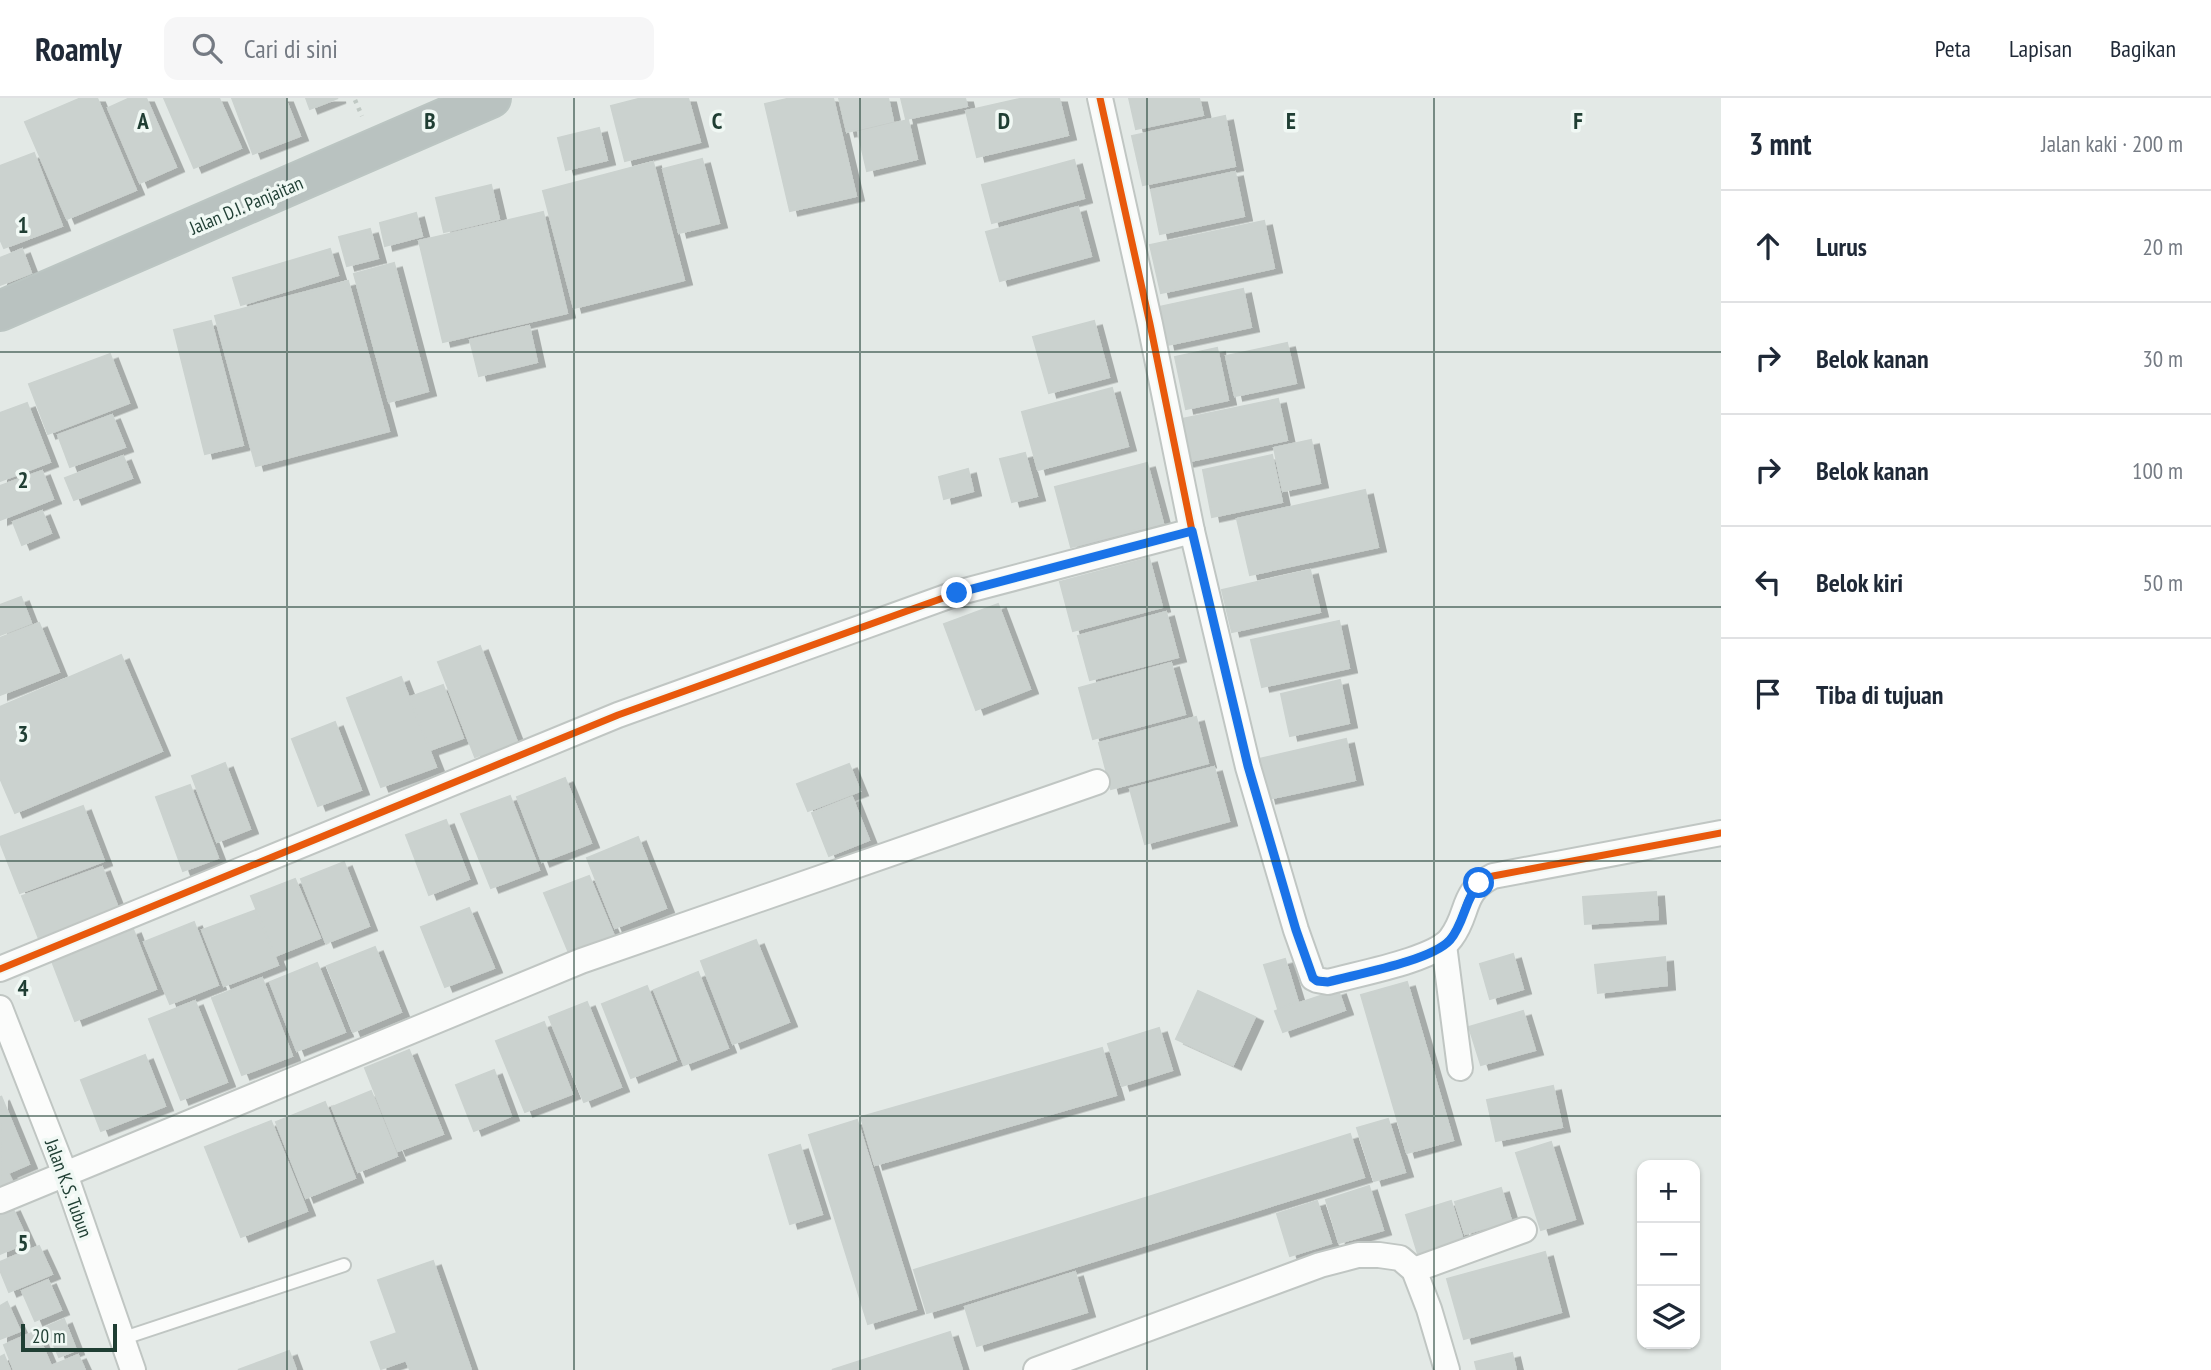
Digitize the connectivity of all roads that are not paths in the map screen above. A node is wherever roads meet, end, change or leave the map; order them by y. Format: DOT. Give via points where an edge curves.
graph roads {
  1 [pos="491,98"];
  2 [pos="1100,98"];
  3 [pos="0,311"];
  4 [pos="1192,531"];
  5 [pos="1097,782"];
  6 [pos="1721,833"];
  7 [pos="1444,945"];
  8 [pos="0,969"];
  9 [pos="0,1009"];
  10 [pos="1460,1068"];
  11 [pos="65,1174"];
  12 [pos="0,1201"];
  13 [pos="1524,1230"];
  14 [pos="344,1265"];
  15 [pos="1414,1270"];
  16 [pos="121,1339"];
  17 [pos="133,1370"];
  18 [pos="1036,1370"];
  19 [pos="1447,1370"];
  1 -- 3 [label="highway, Jalan D.I. Panjaitan"];
  2 -- 4 [label="street"];
  4 -- 7 [label="street" via="1248,766 1310,973 1317,981 1328,982 1404,962"];
  4 -- 8 [label="street" via="957,593 618,715"];
  5 -- 11 [label="street" via="581,961"];
  6 -- 7 [label="street" via="1493,876 1471,892"];
  7 -- 10 [label="street"];
  9 -- 11 [label="street, Jalan K.S. Tubun"];
  11 -- 12 [label="street"];
  11 -- 16 [label="street, Jalan K.S. Tubun"];
  13 -- 15 [label="street"];
  14 -- 16 [label="lane"];
  15 -- 18 [label="street" via="1400,1258 1346,1258"];
  15 -- 19 [label="street"];
  16 -- 17 [label="street, Jalan K.S. Tubun"];
}
